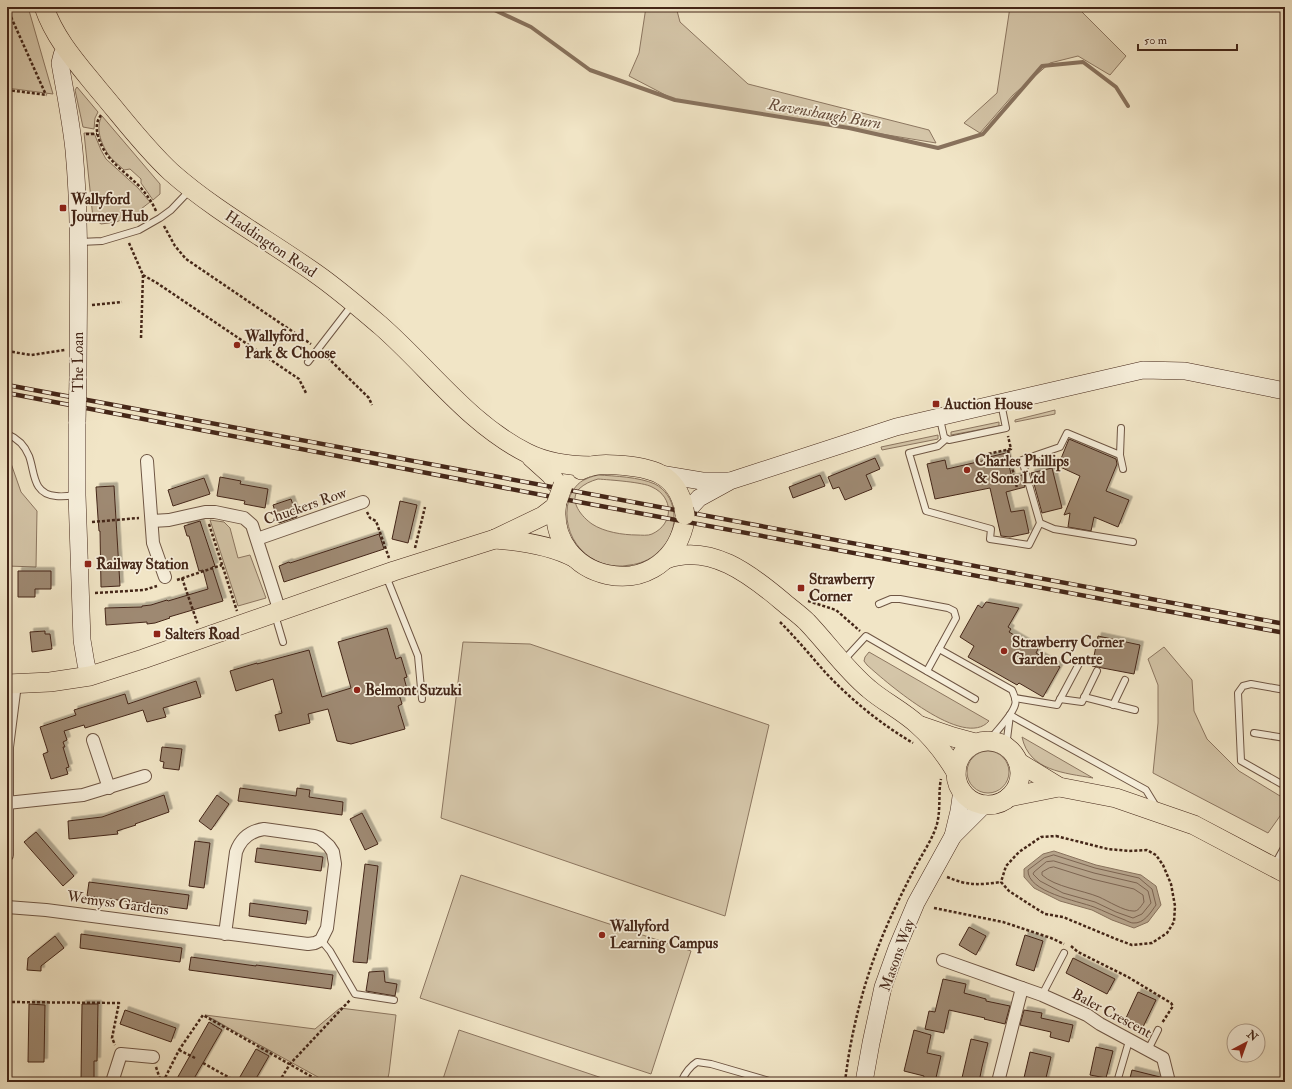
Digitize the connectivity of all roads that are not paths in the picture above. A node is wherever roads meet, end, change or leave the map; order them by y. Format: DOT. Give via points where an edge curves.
graph roads {
  1 [pos="44,7"];
  2 [pos="66,49"];
  3 [pos="191,188"];
  4 [pos="78,242"];
  5 [pos="353,304"];
  6 [pos="308,362"];
  7 [pos="1285,391"];
  8 [pos="1001,403"];
  9 [pos="939,417"];
  10 [pos="1121,428"];
  11 [pos="7,434"];
  12 [pos="946,439"];
  13 [pos="527,453"];
  14 [pos="1120,455"];
  15 [pos="147,461"];
  16 [pos="592,466"];
  17 [pos="1123,469"];
  18 [pos="660,474"];
  19 [pos="730,481"];
  20 [pos="559,494"];
  21 [pos="77,495"];
  22 [pos="363,502"];
  23 [pos="685,517"];
  24 [pos="152,519"];
  25 [pos="1040,523"];
  26 [pos="496,539"];
  27 [pos="257,540"];
  28 [pos="1133,542"];
  29 [pos="715,558"];
  30 [pos="666,559"];
  31 [pos="578,560"];
  32 [pos="385,574"];
  33 [pos="166,581"];
  34 [pos="879,604"];
  35 [pos="277,613"];
  36 [pos="283,642"];
  37 [pos="939,650"];
  38 [pos="1081,660"];
  39 [pos="842,662"];
  40 [pos="927,671"];
  41 [pos="1097,671"];
  42 [pos="90,676"];
  43 [pos="1125,680"];
  44 [pos="11,684"];
  45 [pos="1285,690"];
  46 [pos="1084,697"];
  47 [pos="1015,698"];
  48 [pos="422,699"];
  49 [pos="975,699"];
  50 [pos="1060,699"];
  51 [pos="1113,704"];
  52 [pos="1135,710"];
  53 [pos="1010,714"];
  54 [pos="918,724"];
  55 [pos="1254,733"];
  56 [pos="1285,738"];
  57 [pos="93,740"];
  58 [pos="990,744"];
  59 [pos="1018,762"];
  60 [pos="948,775"];
  61 [pos="145,776"];
  62 [pos="1285,786"];
  63 [pos="1059,787"];
  64 [pos="109,788"];
  65 [pos="962,790"];
  66 [pos="1009,797"];
  67 [pos="7,803"];
  68 [pos="985,804"];
  69 [pos="1160,813"];
  70 [pos="953,836"];
  71 [pos="1285,846"];
  72 [pos="7,855"];
  73 [pos="1279,870"];
  74 [pos="7,907"];
  75 [pos="225,934"];
  76 [pos="321,940"];
  77 [pos="1064,953"];
  78 [pos="943,960"];
  79 [pos="1022,988"];
  80 [pos="1042,995"];
  81 [pos="394,1000"];
  82 [pos="1158,1030"];
  83 [pos="1129,1040"];
  84 [pos="1148,1050"];
  85 [pos="152,1057"];
  86 [pos="112,1082"];
  87 [pos="681,1082"];
  88 [pos="773,1082"];
  89 [pos="864,1082"];
  90 [pos="998,1082"];
  91 [pos="1116,1082"];
  92 [pos="1169,1082"];
  1 -- 2 [label="main road, Haddington Road"];
  2 -- 3 [label="main road, Haddington Road" via="137,136 170,171"];
  2 -- 4 [label="street, The Loan" via="60,63 74,150"];
  3 -- 4 [label="lane" via="172,210 139,230 102,241"];
  3 -- 5 [label="main road, Haddington Road" via="316,274"];
  4 -- 21 [label="street, The Loan, bridge"];
  5 -- 6 [label="lane"];
  5 -- 13 [label="main road, Haddington Road" via="402,345 481,422"];
  7 -- 8 [label="street" via="1185,371 1143,370"];
  8 -- 9 [label="street"];
  8 -- 12 [label="lane" via="1006,428"];
  9 -- 12 [label="lane"];
  9 -- 19 [label="street" via="896,427"];
  10 -- 14 [label="lane"];
  11 -- 21 [label="lane" via="24,447 29,456 33,478 41,490 56,496"];
  12 -- 25 [label="lane" via="938,446 909,453 926,511 991,529 990,539 1029,545"];
  13 -- 16 [label="main road, Haddington Road" via="569,465"];
  13 -- 20 [label="main road, Haddington Road" via="551,475"];
  14 -- 17 [label="lane"];
  14 -- 25 [label="lane" via="1067,433 1060,447 1022,460"];
  15 -- 24 [label="street"];
  16 -- 18 [label="main road" via="634,466"];
  16 -- 20 [label="main road" via="575,473"];
  18 -- 19 [label="street" via="702,481"];
  18 -- 23 [label="main road" via="673,483 678,491"];
  19 -- 23 [label="street" via="699,498"];
  20 -- 26 [label="main road" via="544,516"];
  20 -- 31 [label="main road" via="556,517 558,530"];
  21 -- 42 [label="street, The Loan" via="82,640"];
  22 -- 27 [label="street, Chuckers Row"];
  23 -- 29 [label="main road" via="691,536"];
  23 -- 30 [label="main road" via="678,541"];
  24 -- 27 [label="street, Chuckers Row" via="169,520 215,512 244,518 252,525"];
  24 -- 33 [label="street" via="153,543"];
  25 -- 28 [label="lane" via="1054,529"];
  26 -- 31 [label="main road" via="542,546"];
  26 -- 32 [label="main road"];
  27 -- 35 [label="street, Chuckers Row"];
  29 -- 30 [label="main road" via="687,555"];
  29 -- 39 [label="main road" via="734,566 768,588 806,621"];
  30 -- 31 [label="main road" via="651,570 625,577 598,572"];
  32 -- 35 [label="main road"];
  32 -- 48 [label="lane" via="418,656"];
  34 -- 37 [label="lane" via="891,599 900,599 954,611 956,618"];
  35 -- 36 [label="lane"];
  35 -- 42 [label="main road"];
  37 -- 40 [label="lane"];
  37 -- 47 [label="lane" via="1012,690"];
  38 -- 50 [label="lane"];
  39 -- 40 [label="lane" via="866,636"];
  39 -- 54 [label="main road" via="868,689"];
  40 -- 49 [label="lane"];
  41 -- 46 [label="lane"];
  42 -- 44 [label="main road"];
  43 -- 51 [label="lane"];
  44 -- 67 [label="street"];
  45 -- 62 [label="lane" via="1251,684 1243,686 1238,693 1241,761"];
  46 -- 50 [label="lane" via="1082,702"];
  46 -- 51 [label="lane"];
  47 -- 50 [label="lane" via="1057,705"];
  47 -- 53 [label="lane" via="1016,704"];
  51 -- 52 [label="lane"];
  53 -- 58 [label="lane"];
  53 -- 58 [label="lane"];
  53 -- 69 [label="lane" via="1146,790"];
  54 -- 58 [label="main road" via="954,737"];
  54 -- 60 [label="main road" via="944,752"];
  55 -- 56 [label="lane"];
  57 -- 64 [label="street"];
  58 -- 59 [label="main road" via="1014,754"];
  58 -- 60 [label="main road" via="963,753"];
  59 -- 63 [label="main road"];
  59 -- 66 [label="main road" via="1020,774 1017,785"];
  60 -- 65 [label="main road"];
  61 -- 64 [label="street"];
  63 -- 66 [label="main road"];
  63 -- 69 [label="main road" via="1116,798"];
  64 -- 67 [label="street" via="83,795"];
  65 -- 68 [label="main road" via="967,797"];
  65 -- 70 [label="street, Masons Way"];
  66 -- 68 [label="main road" via="997,803"];
  67 -- 72 [label="street"];
  68 -- 70 [label="street, Masons Way"];
  69 -- 73 [label="main road" via="1194,825"];
  70 -- 89 [label="street, Masons Way" via="916,903 883,987"];
  71 -- 73 [label="lane"];
  74 -- 75 [label="street, Wemyss Gardens"];
  75 -- 76 [label="street, Wemyss Gardens" via="308,944"];
  75 -- 76 [label="street" via="238,846 246,836 264,829 314,836 325,842 333,852 335,864 327,928"];
  76 -- 81 [label="lane" via="355,994"];
  77 -- 80 [label="lane"];
  78 -- 79 [label="street, Baler Crescent"];
  79 -- 80 [label="street, Baler Crescent"];
  79 -- 90 [label="street"];
  80 -- 83 [label="street, Baler Crescent" via="1087,1015"];
  82 -- 84 [label="lane"];
  83 -- 84 [label="street, Baler Crescent"];
  83 -- 91 [label="lane"];
  84 -- 92 [label="street, Baler Crescent" via="1163,1058"];
  85 -- 86 [label="street" via="121,1054"];
  87 -- 88 [label="lane" via="684,1074 697,1062"];
}
